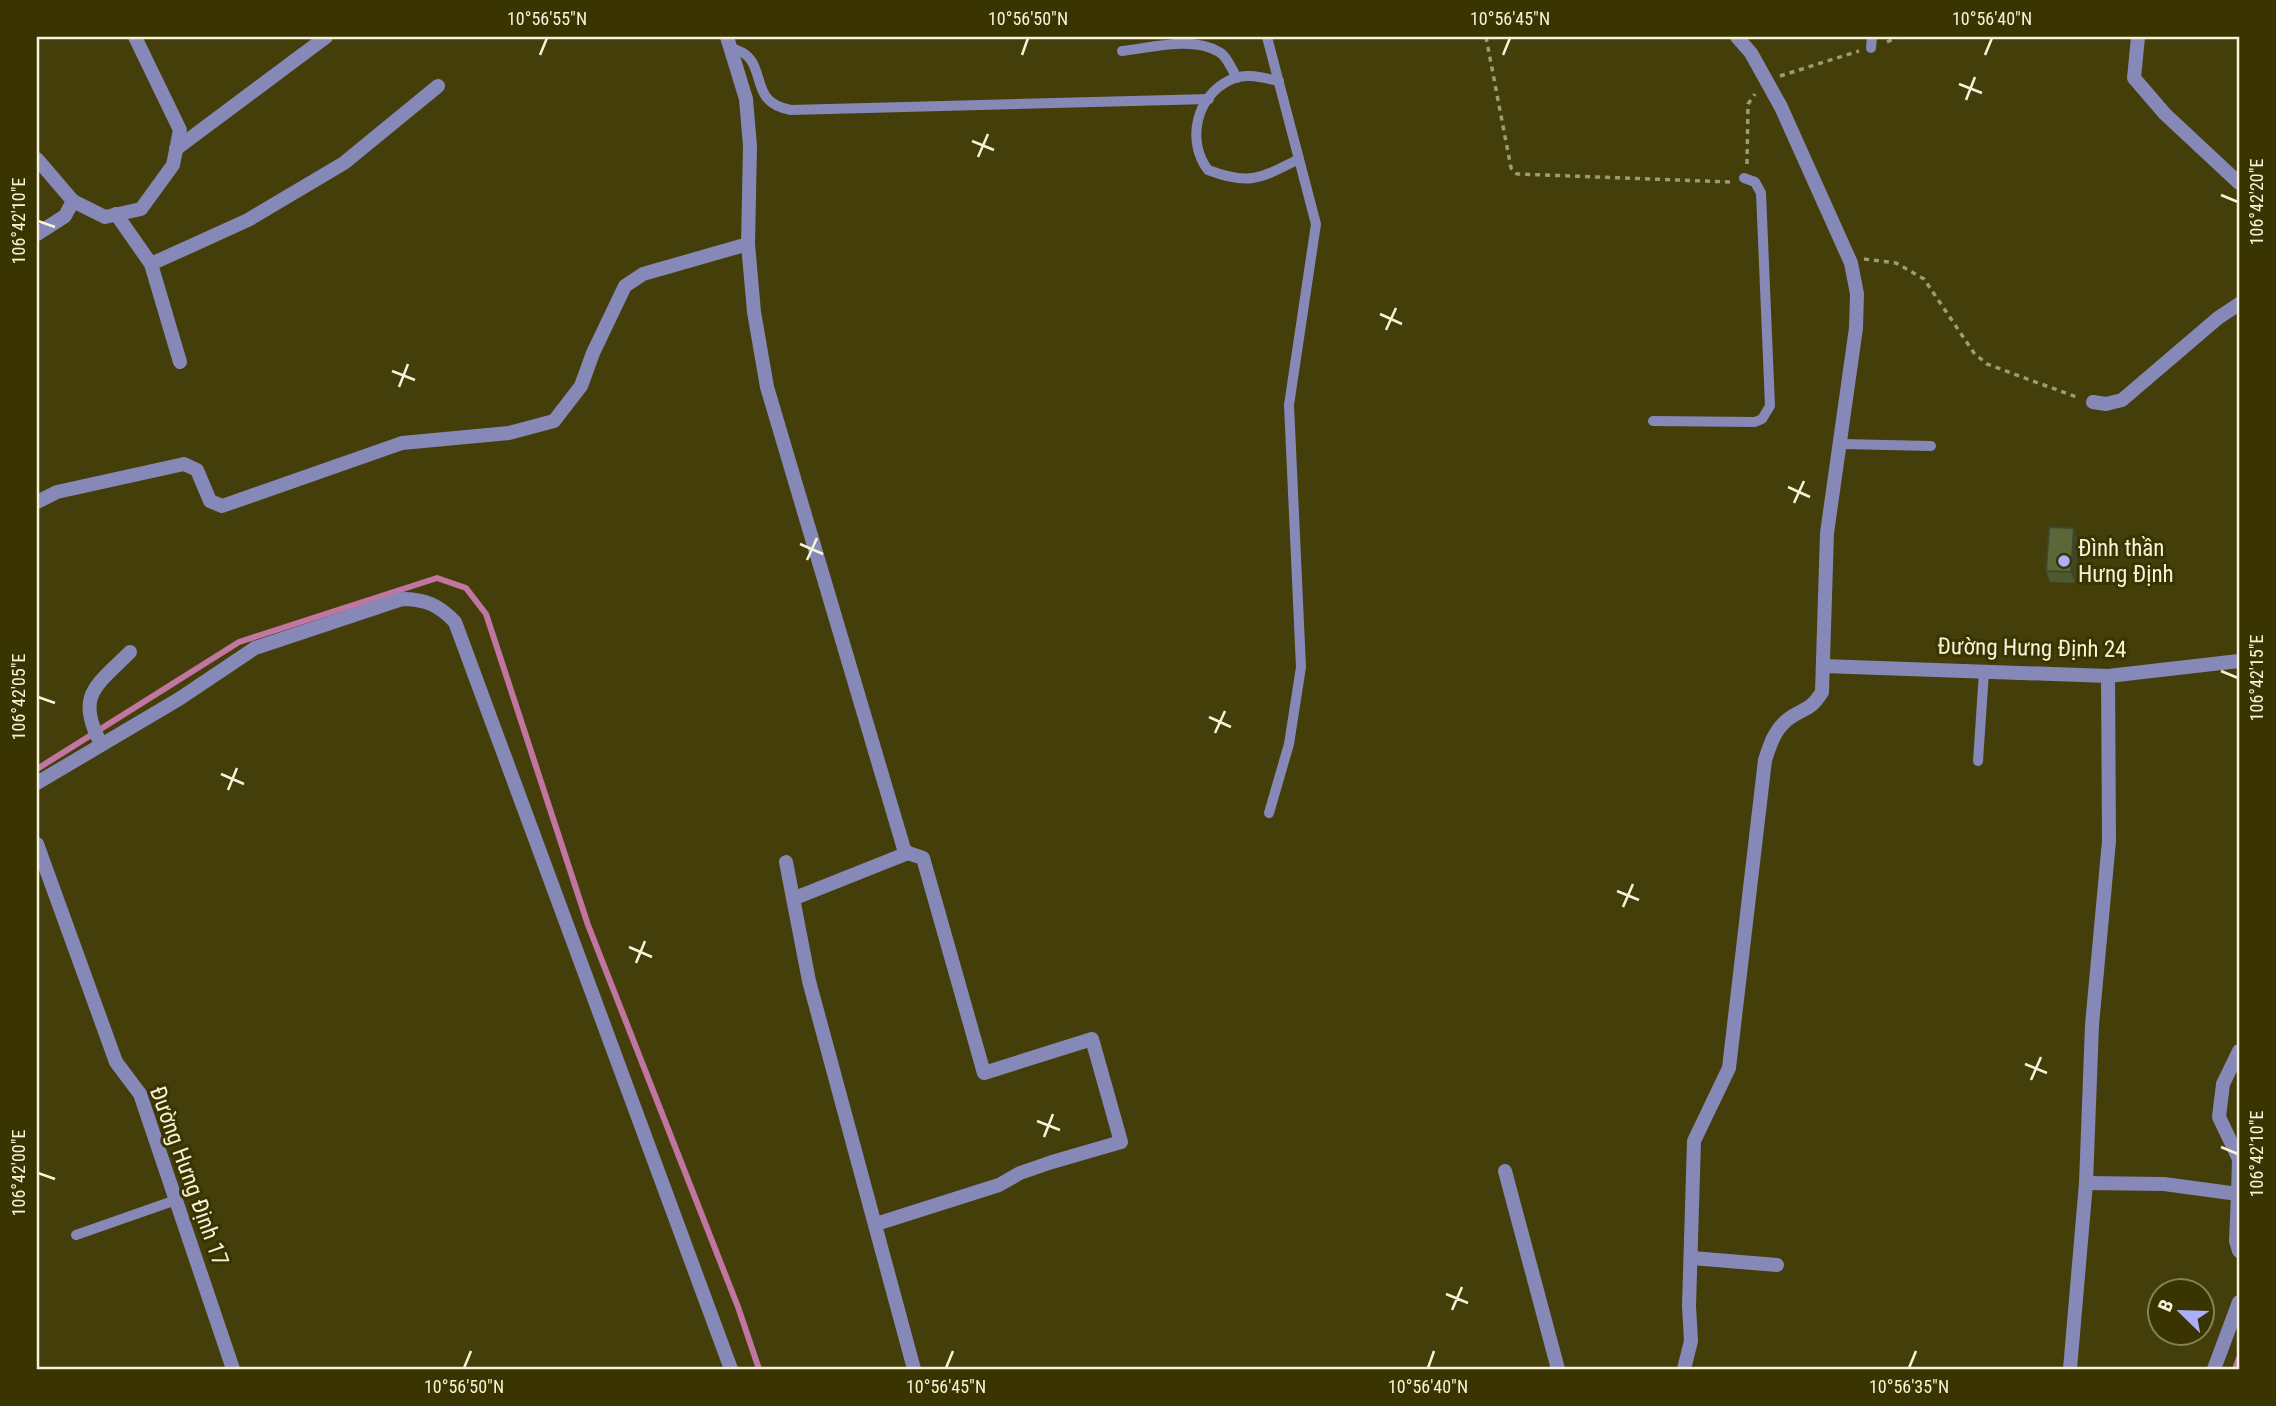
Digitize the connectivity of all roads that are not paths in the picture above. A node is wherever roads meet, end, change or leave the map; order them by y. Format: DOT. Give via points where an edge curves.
graph roads {
  1 [pos="135,37"];
  2 [pos="326,37"];
  3 [pos="1267,37"];
  4 [pos="1737,37"];
  5 [pos="2138,37"];
  6 [pos="729,42"];
  7 [pos="1122,51"];
  8 [pos="1237,78"];
  9 [pos="1279,81"];
  10 [pos="438,86"];
  11 [pos="1209,99"];
  12 [pos="176,149"];
  13 [pos="37,159"];
  14 [pos="1299,159"];
  15 [pos="1744,178"];
  16 [pos="2239,183"];
  17 [pos="73,201"];
  18 [pos="116,214"];
  19 [pos="37,234"];
  20 [pos="748,244"];
  21 [pos="150,264"];
  22 [pos="2239,304"];
  23 [pos="180,362"];
  24 [pos="2093,402"];
  25 [pos="1653,421"];
  26 [pos="1842,444"];
  27 [pos="1931,446"];
  28 [pos="37,502"];
  29 [pos="130,652"];
  30 [pos="2239,661"];
  31 [pos="1823,666"];
  32 [pos="1984,672"];
  33 [pos="2108,676"];
  34 [pos="96,735"];
  35 [pos="1978,761"];
  36 [pos="37,783"];
  37 [pos="1269,813"];
  38 [pos="37,844"];
  39 [pos="908,853"];
  40 [pos="786,862"];
  41 [pos="795,898"];
  42 [pos="2239,1051"];
  43 [pos="1505,1171"];
  44 [pos="2086,1183"];
  45 [pos="2238,1194"];
  46 [pos="176,1200"];
  47 [pos="876,1224"];
  48 [pos="76,1236"];
  49 [pos="2239,1251"];
  50 [pos="1692,1258"];
  51 [pos="1777,1265"];
  52 [pos="2239,1302"];
  53 [pos="233,1369"];
  54 [pos="731,1369"];
  55 [pos="914,1369"];
  56 [pos="1558,1369"];
  57 [pos="1684,1369"];
  58 [pos="2070,1369"];
  59 [pos="2214,1369"];
  1 -- 12 [label="street" via="180,130"];
  2 -- 12 [label="street"];
  3 -- 9 [label="lane"];
  4 -- 26 [label="street" via="1766,80 1849,256 1857,294 1856,328"];
  5 -- 16 [label="street" via="2134,78 2165,114"];
  6 -- 11 [label="lane" via="752,58 767,100 791,110"];
  6 -- 20 [label="street" via="747,110"];
  7 -- 8 [label="lane" via="1204,46 1222,53"];
  8 -- 9 [label="lane" via="1250,75"];
  8 -- 11 [label="lane"];
  9 -- 14 [label="lane"];
  10 -- 21 [label="street" via="344,163 248,220"];
  11 -- 14 [label="lane" via="1196,127 1198,152 1208,170 1243,181 1262,178"];
  12 -- 18 [label="street" via="173,165 141,209"];
  13 -- 17 [label="street"];
  14 -- 37 [label="lane" via="1316,224 1289,405 1301,667 1289,744"];
  15 -- 25 [label="lane" via="1755,182 1761,193 1770,406 1755,422"];
  17 -- 18 [label="street" via="105,217"];
  17 -- 19 [label="street" via="65,216"];
  18 -- 21 [label="street"];
  20 -- 28 [label="street" via="643,274 625,286 581,386 554,421 509,433 402,443 222,506 210,501 197,470 184,464 57,492"];
  20 -- 39 [label="street" via="767,387"];
  21 -- 23 [label="street"];
  22 -- 24 [label="street" via="2122,400"];
  26 -- 27 [label="lane"];
  26 -- 31 [label="street" via="1828,533"];
  29 -- 34 [label="street" via="91,694 88,713"];
  30 -- 33 [label="street, Đường Hưng Định 24"];
  31 -- 32 [label="street, Đường Hưng Định 24"];
  31 -- 50 [label="street" via="1822,692 1812,708 1788,719 1773,735 1765,760 1729,1068 1694,1141"];
  32 -- 33 [label="street, Đường Hưng Định 24"];
  32 -- 35 [label="lane"];
  33 -- 44 [label="street" via="2109,841 2092,1025"];
  34 -- 36 [label="street"];
  34 -- 54 [label="street" via="179,699 255,648 402,599 418,599 445,611 460,635"];
  38 -- 46 [label="street, Đường Hưng Định 17" via="116,1062 140,1094"];
  39 -- 41 [label="street"];
  39 -- 47 [label="street" via="923,858 984,1073 1092,1039 1121,1142"];
  40 -- 41 [label="street"];
  41 -- 47 [label="street" via="808,981"];
  42 -- 45 [label="street" via="2223,1084 2219,1117 2239,1159"];
  43 -- 56 [label="street"];
  44 -- 45 [label="street" via="2164,1184"];
  44 -- 58 [label="street"];
  45 -- 49 [label="street"];
  46 -- 48 [label="lane"];
  46 -- 53 [label="street, Đường Hưng Định 17"];
  47 -- 55 [label="street"];
  50 -- 51 [label="street"];
  50 -- 57 [label="street" via="1691,1341"];
  52 -- 59 [label="street"];
}
